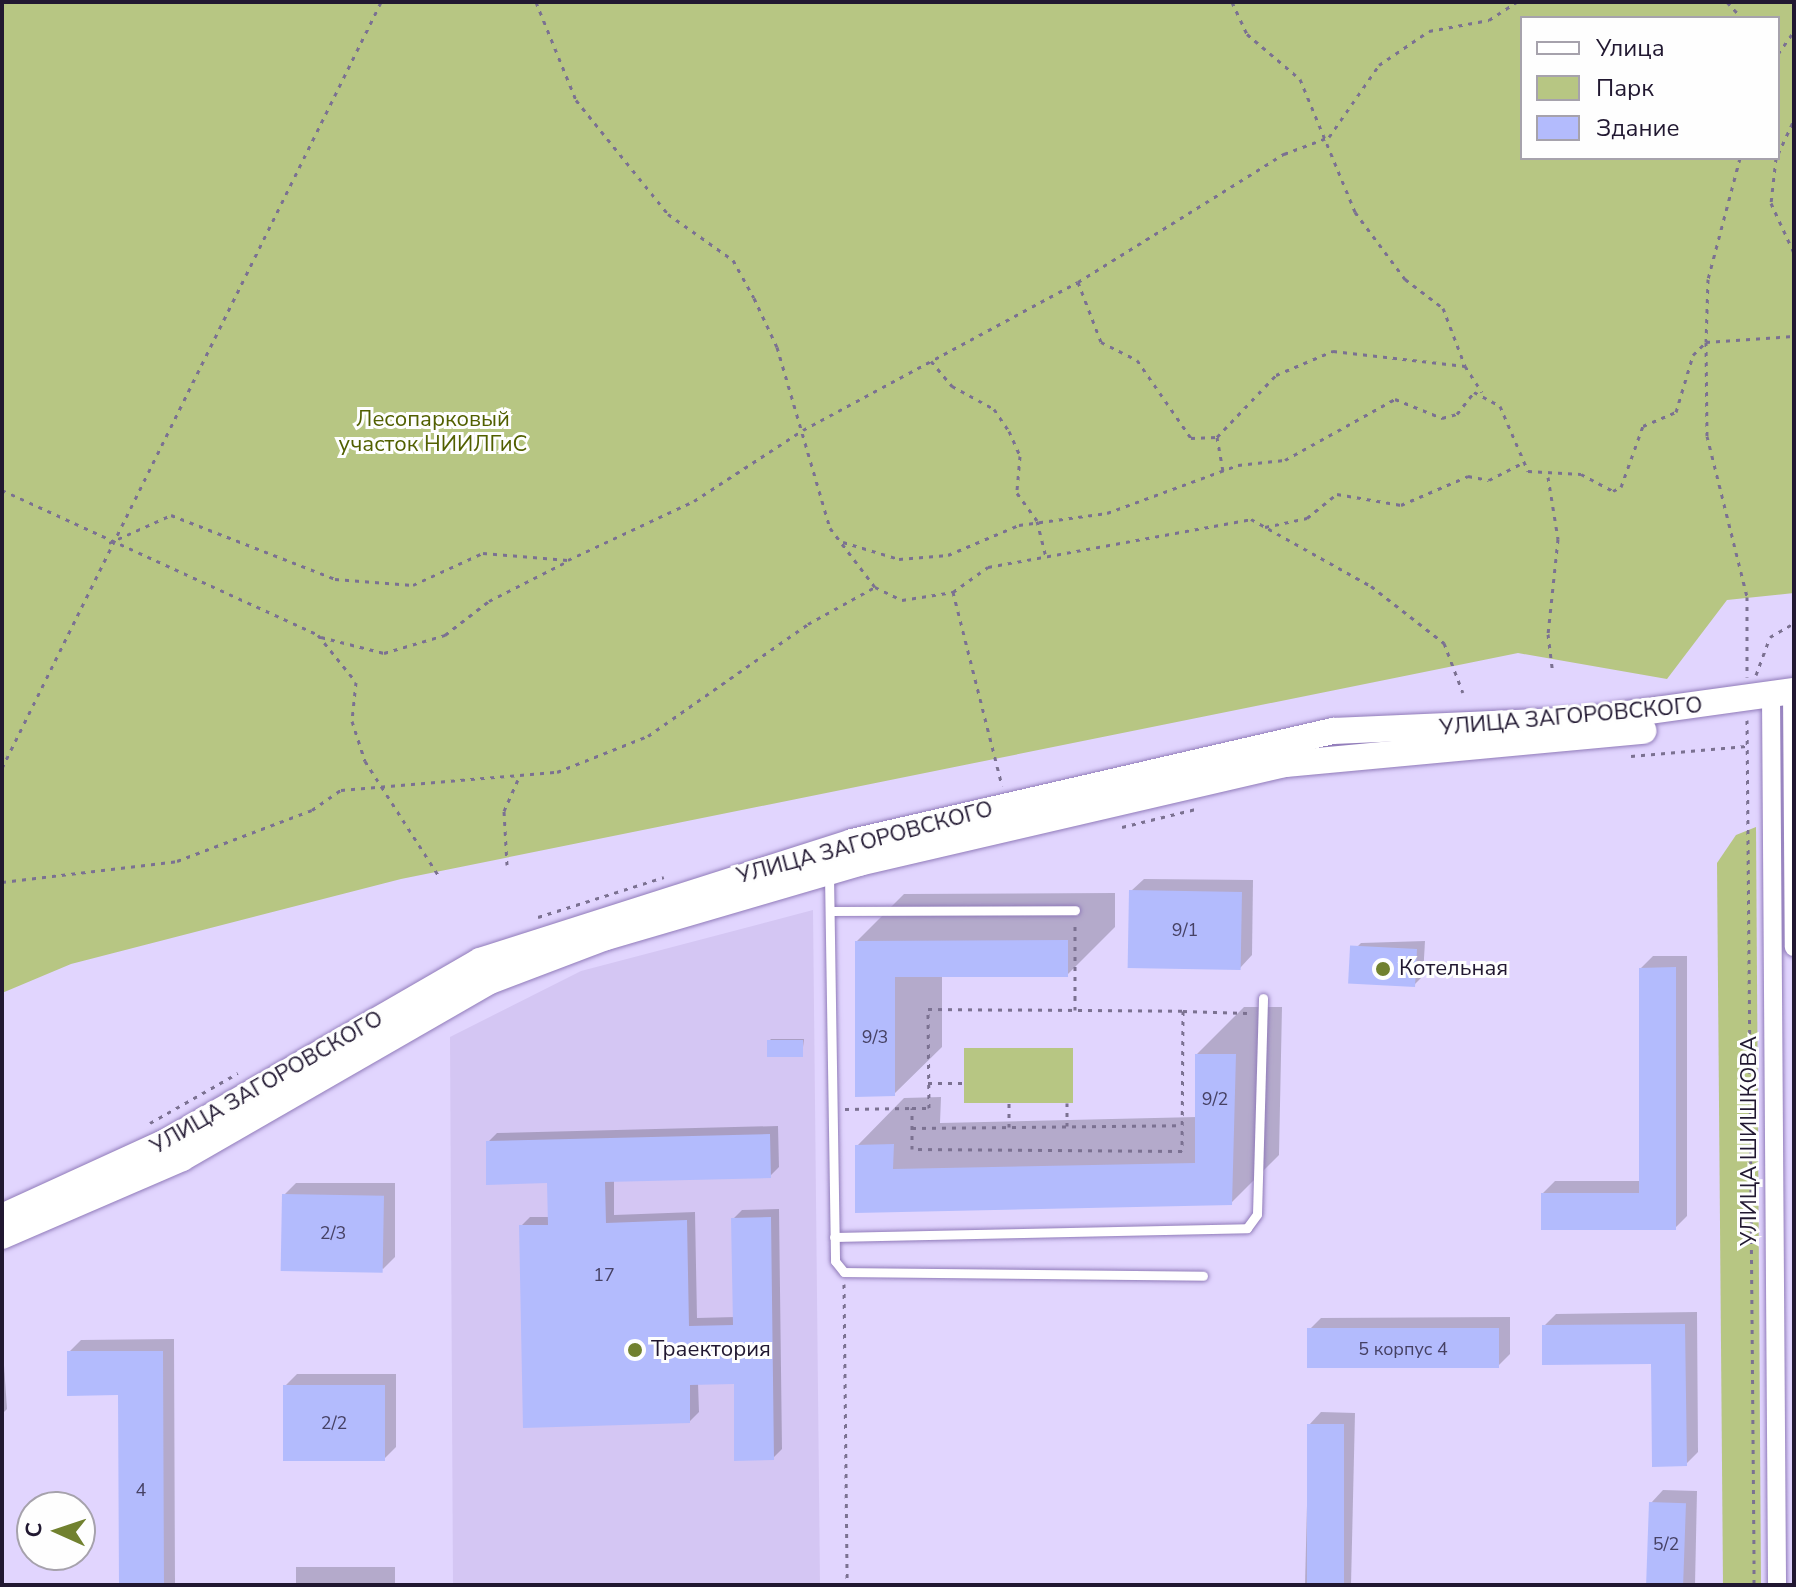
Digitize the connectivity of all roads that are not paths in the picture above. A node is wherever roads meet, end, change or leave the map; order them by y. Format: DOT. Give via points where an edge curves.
graph roads {
  1 [pos="1776,703"];
  2 [pos="1793,768"];
  3 [pos="829,872"];
  4 [pos="1075,910"];
  5 [pos="830,911"];
  6 [pos="1794,934"];
  7 [pos="1794,947"];
  8 [pos="1263,998"];
  9 [pos="2,1217"];
  10 [pos="2,1236"];
  11 [pos="834,1237"];
  12 [pos="1203,1276"];
  13 [pos="1777,1585"];
  1 -- 2 [label="street"];
  1 -- 3 [label="street, УЛИЦА ЗАГОРОВСКОГО" via="1483,752 1333,755"];
  1 -- 9 [label="street, УЛИЦА ЗАГОРОВСКОГО" via="1485,728 1333,731 852,842 480,961 170,1140"];
  1 -- 13 [label="street, УЛИЦА ШИШКОВА"];
  2 -- 6 [label="street"];
  3 -- 5 [label="lane"];
  3 -- 10 [label="street, УЛИЦА ЗАГОРОВСКОГО" via="606,937 490,981 182,1158"];
  4 -- 5 [label="lane"];
  5 -- 11 [label="lane"];
  6 -- 7 [label="street"];
  8 -- 11 [label="lane" via="1257,1214 1247,1228"];
  11 -- 12 [label="lane" via="835,1261 844,1272"];
}
